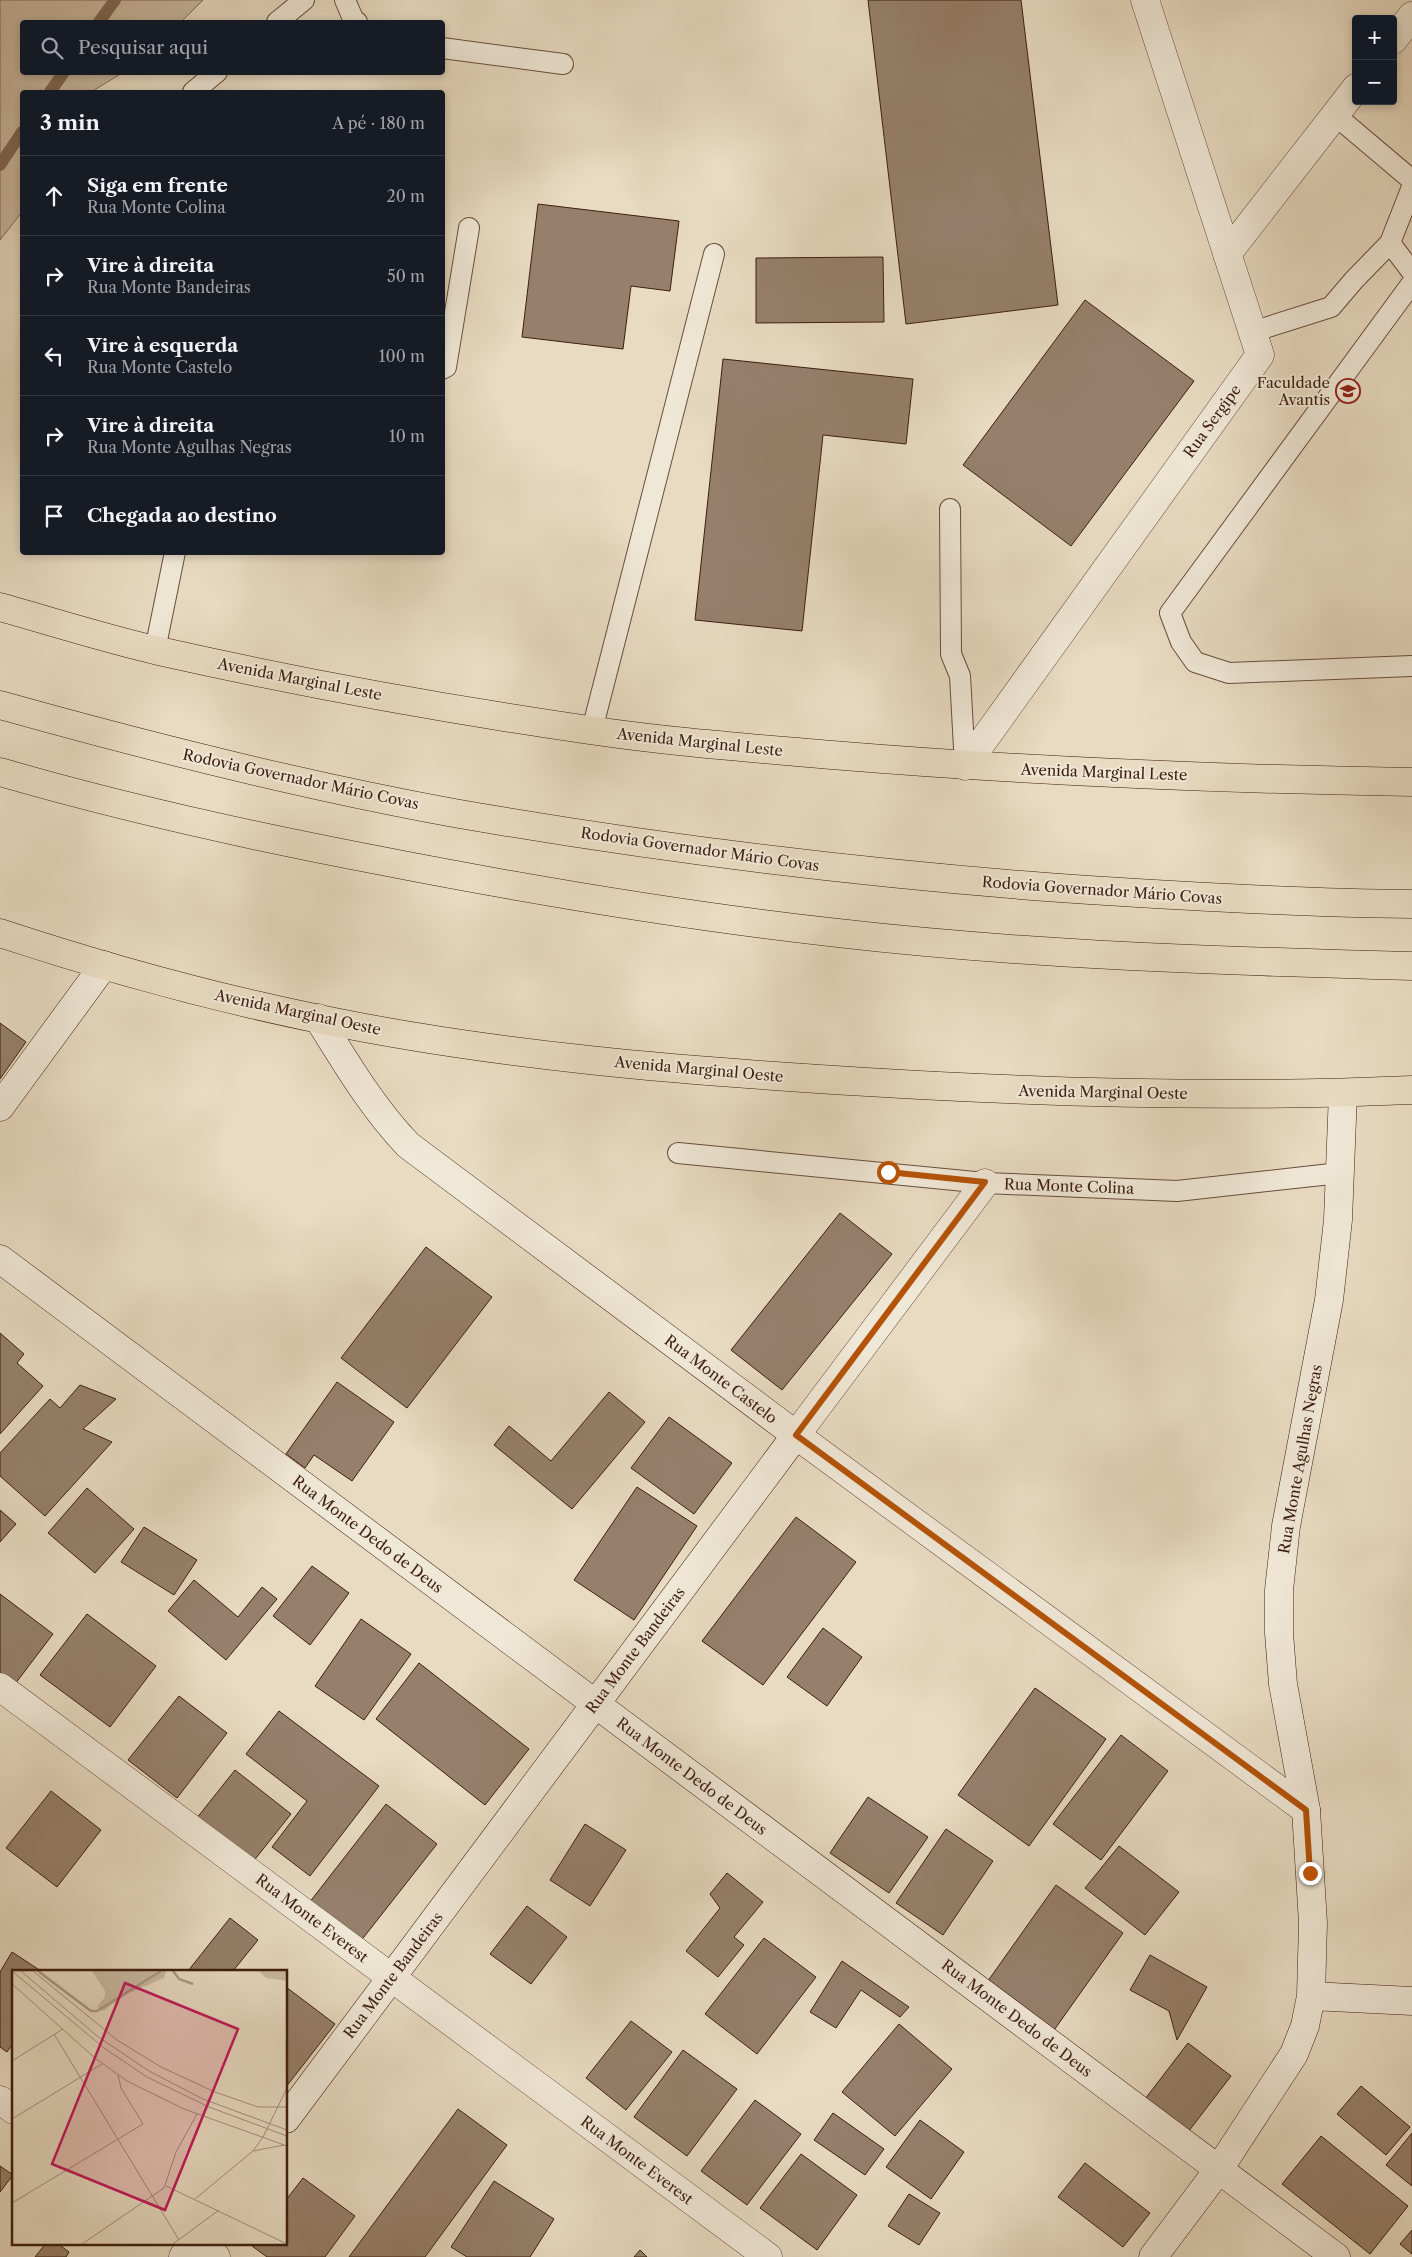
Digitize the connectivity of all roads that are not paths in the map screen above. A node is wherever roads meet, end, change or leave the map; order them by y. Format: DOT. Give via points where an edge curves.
graph roads {
  1 [pos="304,0"];
  2 [pos="345,0"];
  3 [pos="1145,0"];
  4 [pos="1412,16"];
  5 [pos="279,20"];
  6 [pos="354,20"];
  7 [pos="1397,35"];
  8 [pos="445,48"];
  9 [pos="563,64"];
  10 [pos="213,75"];
  11 [pos="195,90"];
  12 [pos="1352,93"];
  13 [pos="1334,115"];
  14 [pos="1412,180"];
  15 [pos="1412,187"];
  16 [pos="469,228"];
  17 [pos="1390,243"];
  18 [pos="714,254"];
  19 [pos="1227,254"];
  20 [pos="1412,272"];
  21 [pos="1412,283"];
  22 [pos="1252,332"];
  23 [pos="445,368"];
  24 [pos="950,508"];
  25 [pos="174,555"];
  26 [pos="0,607"];
  27 [pos="155,650"];
  28 [pos="1412,666"];
  29 [pos="0,705"];
  30 [pos="592,730"];
  31 [pos="964,766"];
  32 [pos="0,772"];
  33 [pos="1412,782"];
  34 [pos="1412,904"];
  35 [pos="0,932"];
  36 [pos="104,965"];
  37 [pos="1412,966"];
  38 [pos="318,1018"];
  39 [pos="1412,1090"];
  40 [pos="1343,1093"];
  41 [pos="0,1107"];
  42 [pos="678,1153"];
  43 [pos="1340,1173"];
  44 [pos="985,1182"];
  45 [pos="0,1259"];
  46 [pos="796,1435"];
  47 [pos="0,1687"];
  48 [pos="596,1704"];
  49 [pos="1306,1810"];
  50 [pos="392,1977"];
  51 [pos="1311,1996"];
  52 [pos="1412,2002"];
  53 [pos="0,2100"];
  54 [pos="12,2109"];
  55 [pos="288,2116"];
  56 [pos="1219,2170"];
  57 [pos="193,2244"];
  58 [pos="199,2244"];
  59 [pos="183,2257"];
  60 [pos="216,2257"];
  61 [pos="768,2257"];
  62 [pos="1153,2257"];
  63 [pos="1336,2257"];
  1 -- 5 [label="lane"];
  2 -- 6 [label="lane"];
  3 -- 19 [label="street, Rua Sergipe"];
  4 -- 7 [label="street"];
  8 -- 9 [label="lane"];
  10 -- 11 [label="lane"];
  12 -- 13 [label="street"];
  13 -- 14 [label="lane"];
  13 -- 19 [label="street"];
  15 -- 17 [label="lane"];
  16 -- 23 [label="lane"];
  17 -- 20 [label="lane"];
  17 -- 22 [label="lane" via="1331,307"];
  18 -- 30 [label="lane"];
  19 -- 22 [label="street, Rua Sergipe"];
  21 -- 28 [label="lane" via="1170,614 1181,642 1196,662 1228,673"];
  22 -- 31 [label="street, Rua Sergipe" via="1260,355"];
  24 -- 31 [label="lane" via="951,654 960,676"];
  25 -- 27 [label="lane"];
  26 -- 27 [label="main road, Avenida Marginal Leste"];
  27 -- 30 [label="main road, Avenida Marginal Leste" via="442,706"];
  29 -- 34 [label="main road, Rodovia Governador Mário Covas" via="262,773 453,812 637,842 809,865 989,882 1191,897"];
  30 -- 31 [label="main road, Avenida Marginal Leste" via="749,748"];
  31 -- 33 [label="main road, Avenida Marginal Leste"];
  32 -- 37 [label="main road" via="253,836 636,907 840,933 1044,951"];
  35 -- 36 [label="main road, Avenida Marginal Oeste"];
  36 -- 38 [label="main road, Avenida Marginal Oeste"];
  36 -- 41 [label="street"];
  38 -- 40 [label="main road, Avenida Marginal Oeste" via="437,1040 593,1060 780,1077 997,1090"];
  38 -- 46 [label="street, Rua Monte Castelo" via="365,1094 408,1145"];
  39 -- 40 [label="main road, Avenida Marginal Oeste"];
  40 -- 43 [label="street, Rua Monte Agulhas Negras"];
  42 -- 44 [label="lane, Rua Monte Colina"];
  43 -- 44 [label="lane, Rua Monte Colina" via="1177,1191"];
  43 -- 49 [label="street, Rua Monte Agulhas Negras" via="1329,1300 1286,1526 1279,1590 1284,1684"];
  44 -- 46 [label="street, Rua Monte Bandeiras"];
  45 -- 48 [label="street, Rua Monte Dedo de Deus"];
  46 -- 48 [label="street, Rua Monte Bandeiras"];
  46 -- 49 [label="street, Rua Monte Castelo"];
  47 -- 50 [label="street, Rua Monte Everest"];
  48 -- 50 [label="street, Rua Monte Bandeiras"];
  48 -- 56 [label="street, Rua Monte Dedo de Deus"];
  49 -- 51 [label="street, Rua Monte Agulhas Negras" via="1313,1923"];
  50 -- 55 [label="street, Rua Monte Bandeiras"];
  50 -- 61 [label="street, Rua Monte Everest"];
  51 -- 52 [label="street"];
  51 -- 56 [label="street, Rua Monte Agulhas Negras" via="1305,2026 1294,2054"];
  53 -- 54 [label="street"];
  56 -- 62 [label="street, Rua Monte Agulhas Negras"];
  56 -- 63 [label="street, Rua Monte Dedo de Deus"];
  57 -- 59 [label="street"];
  58 -- 60 [label="street"];
}
